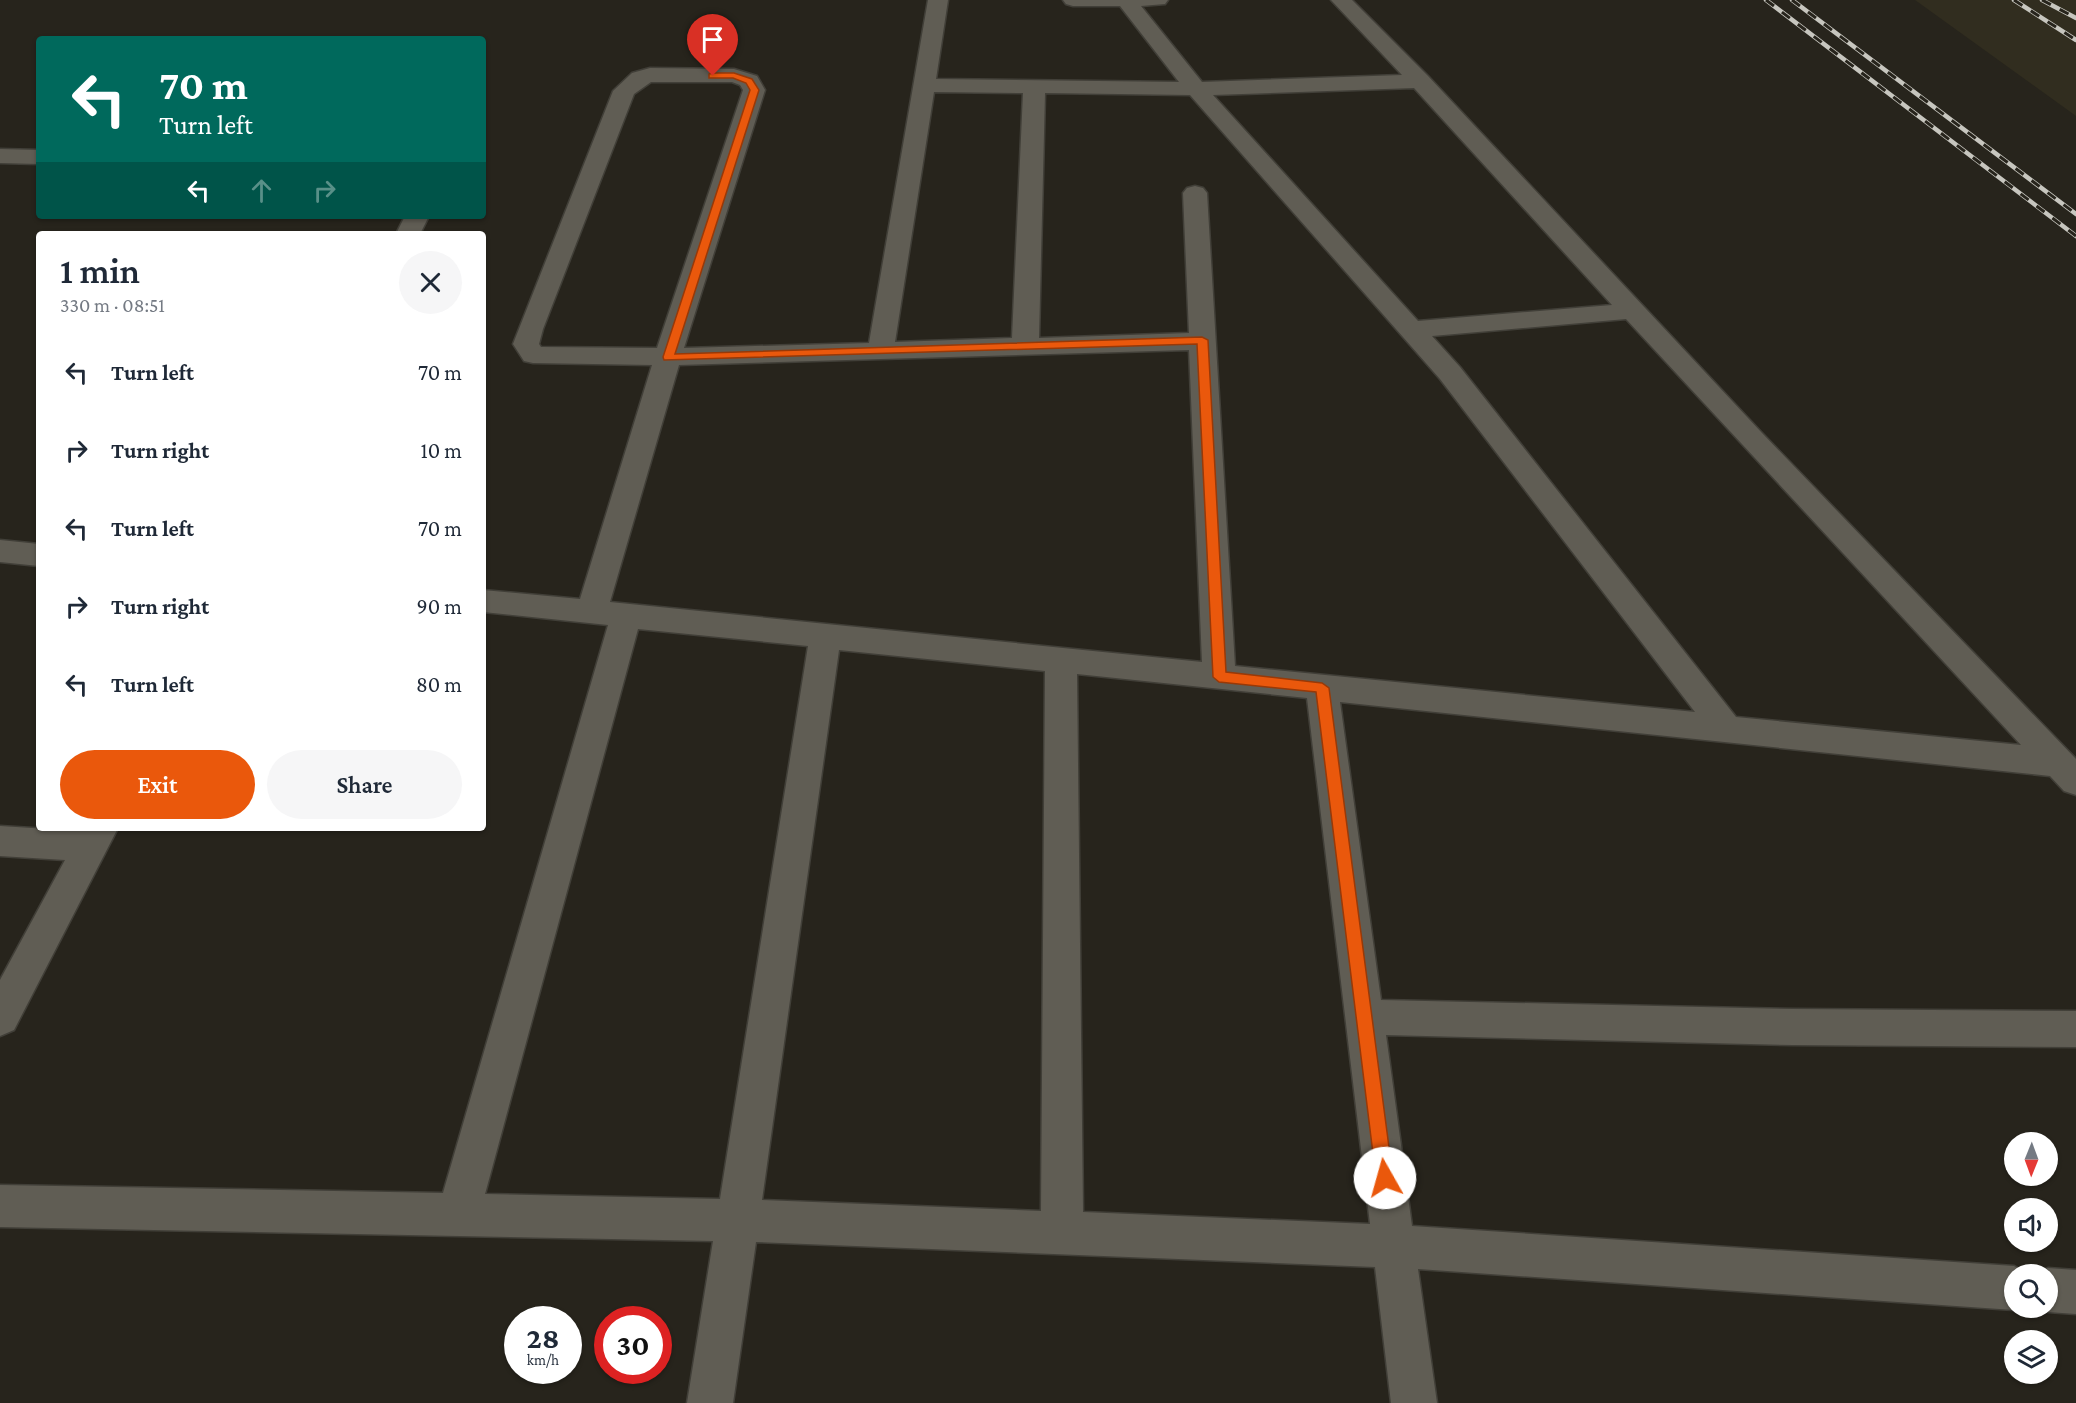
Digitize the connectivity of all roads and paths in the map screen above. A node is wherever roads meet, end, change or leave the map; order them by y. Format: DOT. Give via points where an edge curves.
graph roads {
  1 [pos="938,0"];
  2 [pos="1073,0"];
  3 [pos="1158,0"];
  4 [pos="1341,0"];
  5 [pos="1126,1"];
  6 [pos="1420,81"];
  7 [pos="923,85"];
  8 [pos="1034,88"];
  9 [pos="1196,89"];
  10 [pos="0,156"];
  11 [pos="36,157"];
  12 [pos="1195,194"];
  13 [pos="1632,311"];
  14 [pos="1412,330"];
  15 [pos="1202,340"];
  16 [pos="1025,346"];
  17 [pos="881,349"];
  18 [pos="668,357"];
  19 [pos="0,551"];
  20 [pos="36,555"];
  21 [pos="486,601"];
  22 [pos="609,614"];
  23 [pos="825,637"];
  24 [pos="1061,660"];
  25 [pos="1219,677"];
  26 [pos="1322,688"];
  27 [pos="1727,730"];
  28 [pos="2067,772"];
  29 [pos="95,837"];
  30 [pos="0,841"];
  31 [pos="1364,1017"];
  32 [pos="0,1018"];
  33 [pos="2076,1029"];
  34 [pos="0,1206"];
  35 [pos="458,1215"];
  36 [pos="737,1221"];
  37 [pos="1062,1234"];
  38 [pos="1394,1246"];
  39 [pos="2004,1287"];
  40 [pos="2058,1291"];
  41 [pos="2076,1292"];
  42 [pos="710,1403"];
  43 [pos="1414,1403"];
  1 -- 7 [label="street"];
  2 -- 5 [label="street"];
  3 -- 5 [label="street"];
  4 -- 6 [label="street"];
  5 -- 9 [label="street"];
  6 -- 9 [label="street"];
  6 -- 13 [label="street"];
  7 -- 8 [label="street"];
  7 -- 17 [label="street"];
  8 -- 9 [label="street"];
  8 -- 16 [label="street"];
  9 -- 14 [label="street"];
  10 -- 11 [label="street"];
  12 -- 15 [label="street"];
  13 -- 14 [label="street"];
  13 -- 28 [label="street"];
  14 -- 27 [label="street" via="1450,373"];
  15 -- 16 [label="street"];
  15 -- 25 [label="street"];
  16 -- 17 [label="street"];
  17 -- 18 [label="street"];
  18 -- 18 [label="street" via="754,90 749,81 734,76 650,75 624,91 526,344 533,354"];
  18 -- 22 [label="street"];
  19 -- 20 [label="street"];
  21 -- 22 [label="street"];
  22 -- 23 [label="street"];
  22 -- 35 [label="street"];
  23 -- 24 [label="street"];
  23 -- 36 [label="street"];
  24 -- 25 [label="street"];
  24 -- 37 [label="street"];
  25 -- 26 [label="street"];
  26 -- 27 [label="street"];
  26 -- 31 [label="street"];
  27 -- 28 [label="street"];
  29 -- 30 [label="street"];
  29 -- 32 [label="street"];
  31 -- 33 [label="street" via="1794,1028"];
  31 -- 38 [label="street"];
  34 -- 35 [label="street"];
  35 -- 36 [label="street"];
  36 -- 37 [label="street"];
  36 -- 42 [label="street"];
  37 -- 38 [label="street"];
  38 -- 39 [label="street"];
  38 -- 43 [label="street"];
  40 -- 41 [label="street"];
}
